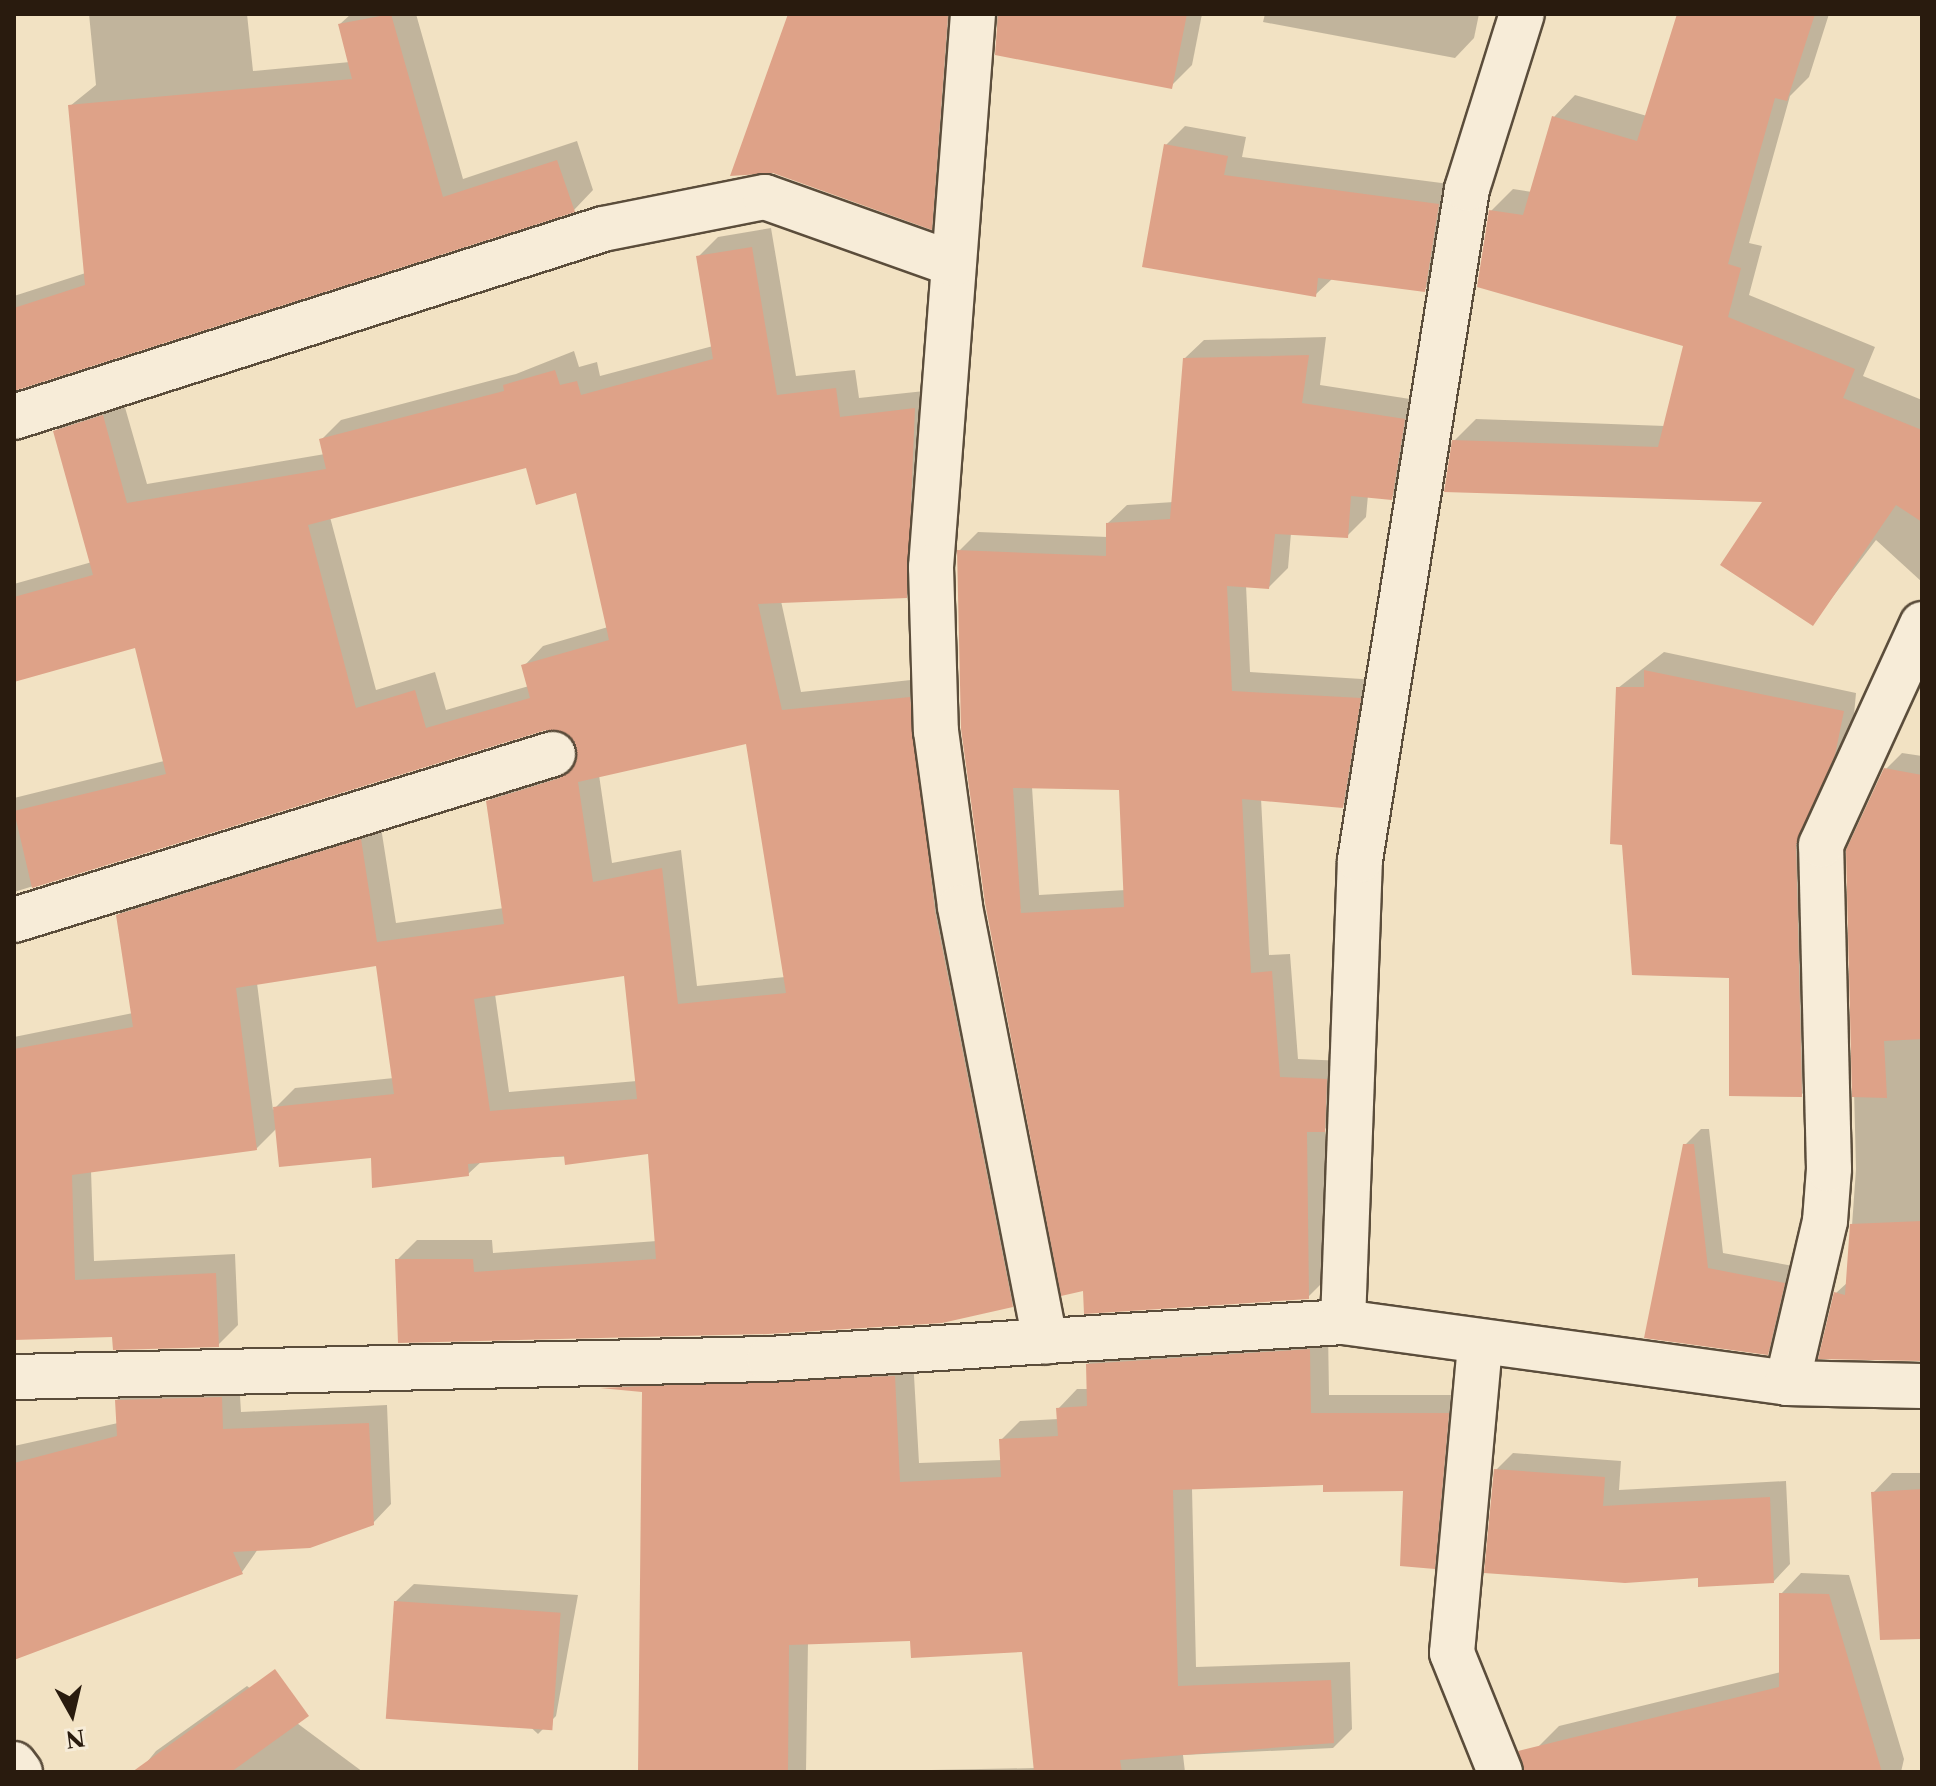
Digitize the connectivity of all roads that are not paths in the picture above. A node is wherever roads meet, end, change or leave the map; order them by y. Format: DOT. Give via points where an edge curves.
graph roads {
  1 [pos="973,14"];
  2 [pos="1522,14"];
  3 [pos="953,264"];
  4 [pos="14,417"];
  5 [pos="1922,624"];
  6 [pos="553,754"];
  7 [pos="14,920"];
  8 [pos="1343,1322"];
  9 [pos="1045,1342"];
  10 [pos="1480,1345"];
  11 [pos="14,1377"];
  12 [pos="1787,1383"];
  13 [pos="1922,1386"];
  14 [pos="14,1764"];
  15 [pos="20,1772"];
  16 [pos="1500,1772"];
  1 -- 3 [label="street"];
  2 -- 8 [label="street" via="1467,189 1360,860"];
  3 -- 4 [label="street" via="765,197 603,229"];
  3 -- 9 [label="street" via="931,567 936,731 960,907"];
  5 -- 12 [label="street" via="1821,845 1829,1169 1825,1221"];
  6 -- 7 [label="street"];
  8 -- 9 [label="street"];
  8 -- 10 [label="street"];
  9 -- 11 [label="street" via="769,1359"];
  10 -- 12 [label="street"];
  10 -- 16 [label="street" via="1452,1653"];
  12 -- 13 [label="street"];
  14 -- 15 [label="street"];
}
